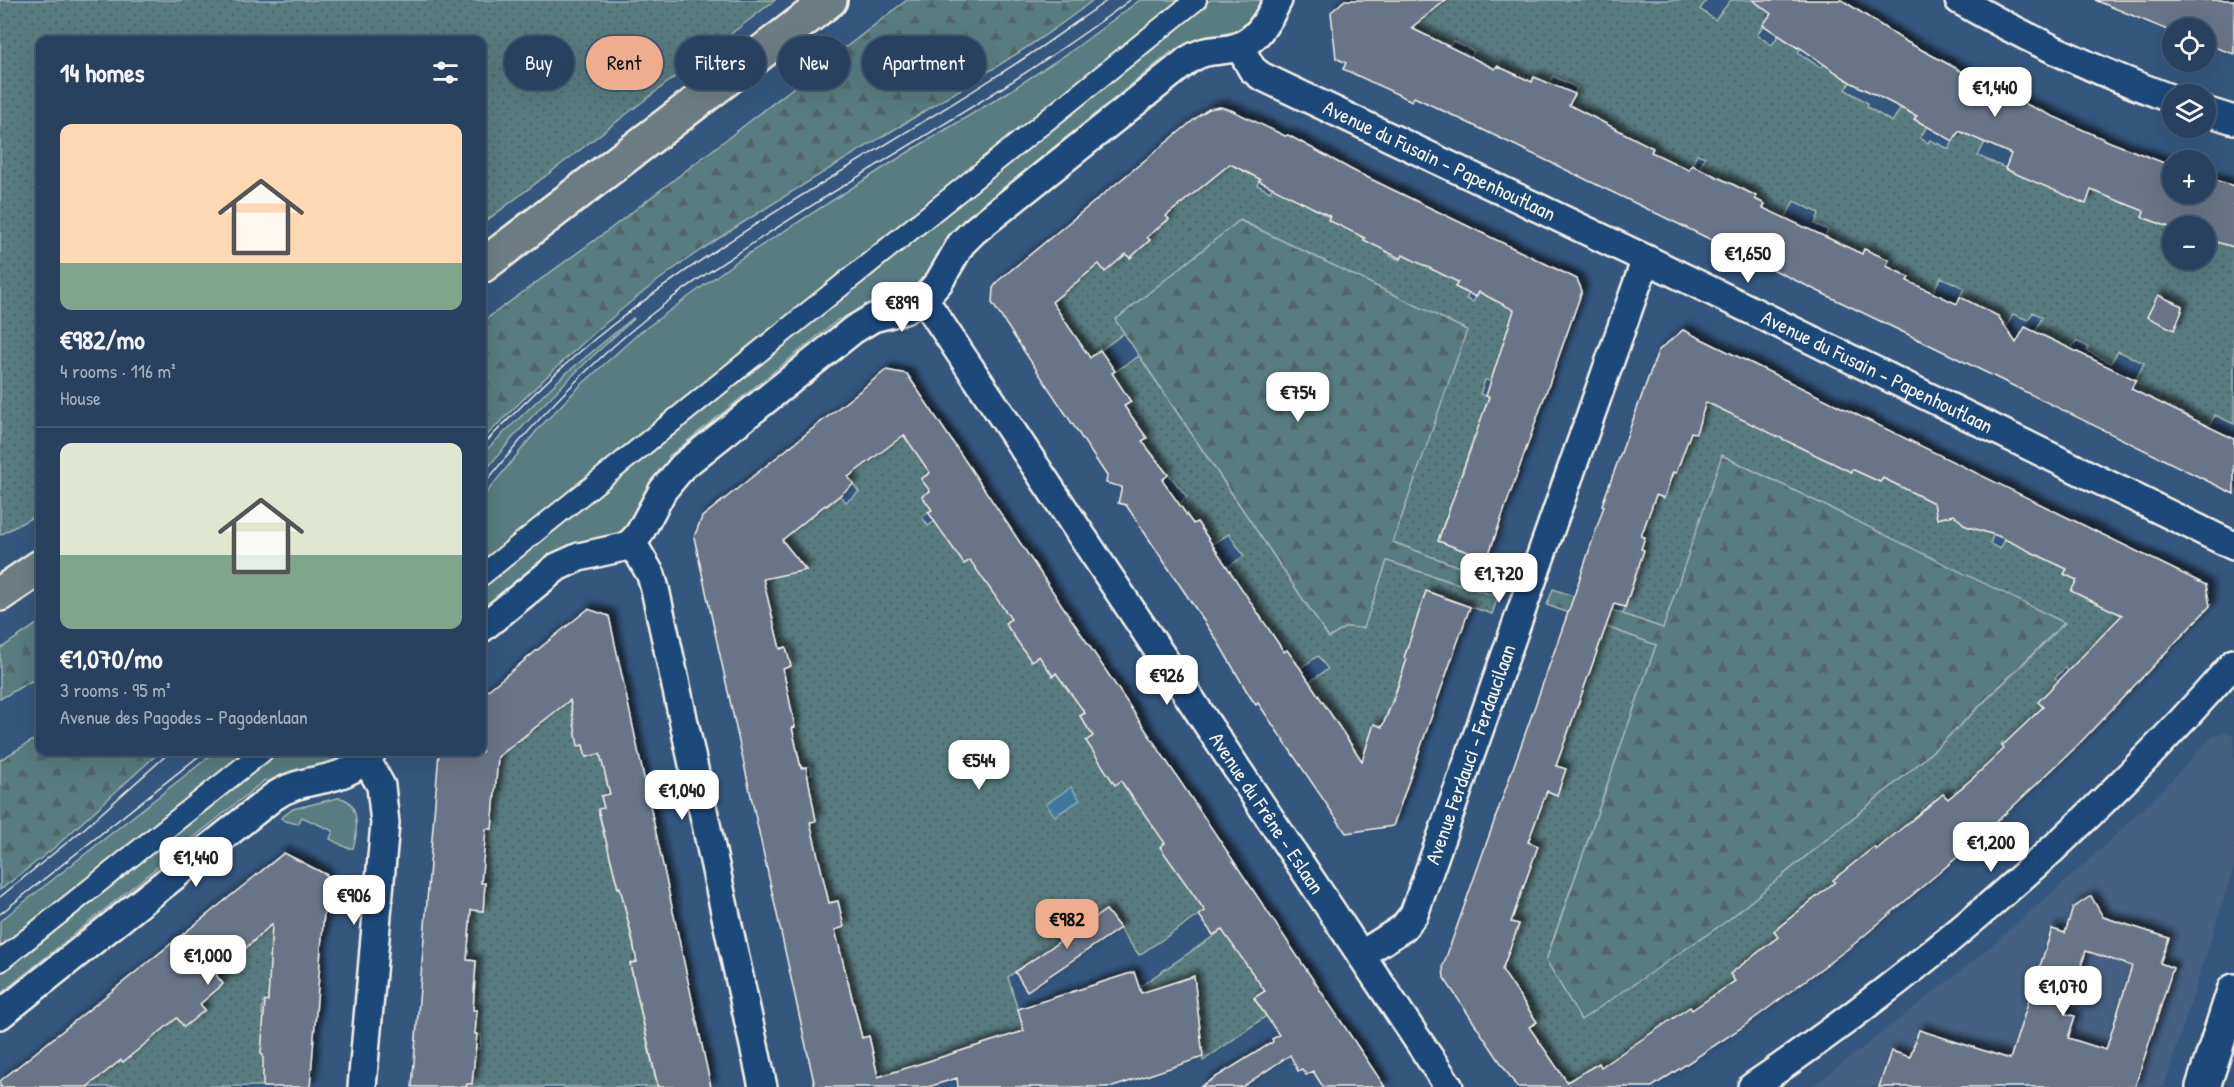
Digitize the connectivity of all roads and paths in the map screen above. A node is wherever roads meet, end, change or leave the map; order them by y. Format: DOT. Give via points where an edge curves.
graph roads {
  1 [pos="830,0"];
  2 [pos="1196,0"];
  3 [pos="1278,0"];
  4 [pos="1959,0"];
  5 [pos="1240,47"];
  6 [pos="2162,95"];
  7 [pos="2216,114"];
  8 [pos="2234,120"];
  9 [pos="1646,259"];
  10 [pos="486,263"];
  11 [pos="924,299"];
  12 [pos="632,542"];
  13 [pos="2234,546"];
  14 [pos="36,570"];
  15 [pos="486,572"];
  16 [pos="0,594"];
  17 [pos="486,625"];
  18 [pos="2234,663"];
  19 [pos="257,756"];
  20 [pos="368,756"];
  21 [pos="369,756"];
  22 [pos="1361,956"];
  23 [pos="0,961"];
  24 [pos="2234,991"];
  25 [pos="0,1015"];
  26 [pos="362,1087"];
  27 [pos="763,1087"];
  28 [pos="1449,1087"];
  29 [pos="1752,1087"];
  30 [pos="2203,1087"];
  1 -- 10 [label="main road"];
  2 -- 15 [label="street"];
  3 -- 5 [label="street" via="1262,28"];
  4 -- 6 [label="street" via="2068,57"];
  5 -- 9 [label="street, Avenue du Fusain - Papenhoutlaan" via="1252,69 1261,76"];
  5 -- 11 [label="street" via="1212,50 1188,60 1003,207 961,244"];
  7 -- 8 [label="street"];
  9 -- 13 [label="street, Avenue du Fusain - Papenhoutlaan"];
  9 -- 22 [label="street, Avenue Ferdauci - Ferdaucilaan" via="1414,914 1403,928"];
  11 -- 12 [label="street" via="853,330 683,466 663,490"];
  11 -- 22 [label="street, Avenue du Frêne - Eslaan"];
  12 -- 17 [label="street" via="557,567"];
  12 -- 27 [label="street" via="655,589"];
  14 -- 16 [label="main road"];
  18 -- 29 [label="street" via="2101,803 2033,866 1840,1027"];
  19 -- 23 [label="street"];
  20 -- 25 [label="street" via="340,776 287,787"];
  21 -- 26 [label="street" via="381,786 386,824"];
  22 -- 28 [label="street, Avenue du Frêne - Eslaan"];
  24 -- 30 [label="street"];
}
